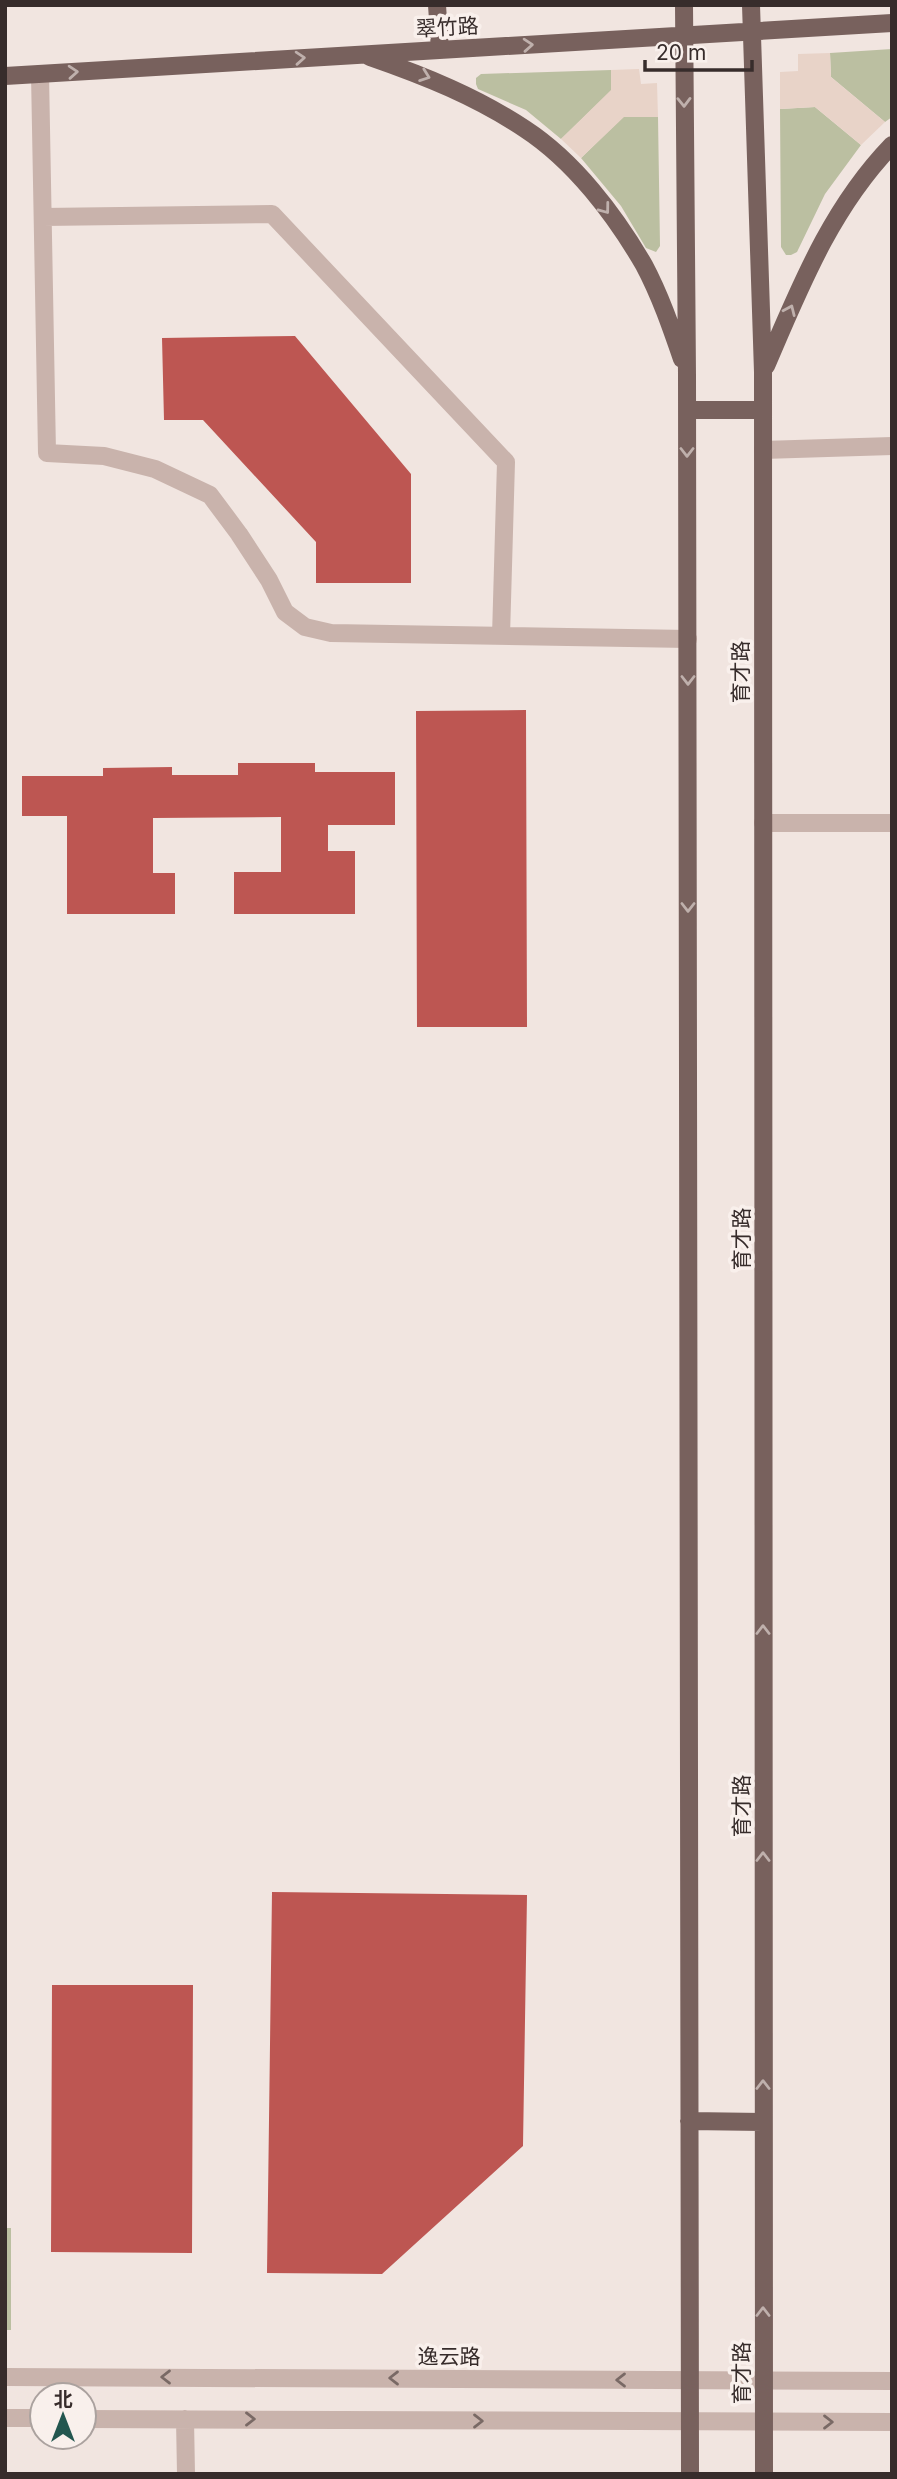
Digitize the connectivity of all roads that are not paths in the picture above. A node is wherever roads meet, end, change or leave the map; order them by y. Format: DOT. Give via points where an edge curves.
graph roads {
  1 [pos="438,5"];
  2 [pos="684,5"];
  3 [pos="751,5"];
  4 [pos="892,23"];
  5 [pos="752,31"];
  6 [pos="684,34"];
  7 [pos="440,50"];
  8 [pos="360,54"];
  9 [pos="40,74"];
  10 [pos="5,76"];
  11 [pos="892,145"];
  12 [pos="43,217"];
  13 [pos="763,372"];
  14 [pos="687,374"];
  15 [pos="687,410"];
  16 [pos="763,410"];
  17 [pos="892,446"];
  18 [pos="763,450"];
  19 [pos="502,636"];
  20 [pos="688,639"];
  21 [pos="763,823"];
  22 [pos="892,823"];
  23 [pos="689,2121"];
  24 [pos="763,2122"];
  25 [pos="5,2377"];
  26 [pos="689,2380"];
  27 [pos="763,2380"];
  28 [pos="892,2381"];
  29 [pos="5,2418"];
  30 [pos="28,2418"];
  31 [pos="98,2419"];
  32 [pos="185,2419"];
  33 [pos="689,2421"];
  34 [pos="763,2421"];
  35 [pos="892,2422"];
  36 [pos="186,2474"];
  37 [pos="690,2474"];
  38 [pos="764,2474"];
  1 -- 7 [label="main road"];
  2 -- 6 [label="main road"];
  3 -- 5 [label="main road, 育才路"];
  4 -- 5 [label="main road, 翠竹路"];
  5 -- 6 [label="main road, 翠竹路"];
  5 -- 13 [label="main road, 育才路"];
  7 -- 6 [label="main road, 翠竹路, one-way"];
  6 -- 14 [label="main road, one-way"];
  7 -- 8 [label="main road, 翠竹路"];
  9 -- 8 [label="main road, 翠竹路, one-way"];
  8 -- 14 [label="main road, one-way" via="431,78 483,103 528,130 562,159 590,189 644,266"];
  9 -- 10 [label="main road, 翠竹路"];
  9 -- 12 [label="street"];
  13 -- 11 [label="main road, one-way" via="818,248 873,164"];
  12 -- 19 [label="street" via="272,214 506,462"];
  12 -- 19 [label="street" via="47,453 117,459 155,469 209,495 269,580 285,612 304,627 331,633"];
  13 -- 16 [label="main road, 育才路"];
  14 -- 15 [label="main road"];
  15 -- 16 [label="main road"];
  15 -- 20 [label="main road, one-way"];
  16 -- 18 [label="main road, 育才路"];
  17 -- 18 [label="street"];
  18 -- 21 [label="main road, 育才路"];
  19 -- 20 [label="street"];
  20 -- 23 [label="main road, one-way"];
  21 -- 22 [label="street"];
  24 -- 21 [label="main road, 育才路, one-way"];
  23 -- 24 [label="main road"];
  23 -- 26 [label="main road"];
  27 -- 24 [label="main road, 育才路, one-way"];
  26 -- 25 [label="street, 逸云路, one-way"];
  26 -- 27 [label="street, 逸云路"];
  26 -- 33 [label="main road"];
  27 -- 28 [label="street, 逸云路"];
  27 -- 34 [label="main road, 育才路"];
  29 -- 30 [label="street"];
  31 -- 32 [label="street"];
  32 -- 33 [label="street, one-way"];
  32 -- 36 [label="street"];
  33 -- 34 [label="street"];
  33 -- 37 [label="main road"];
  34 -- 35 [label="street, one-way"];
  34 -- 38 [label="main road, 育才路"];
}
